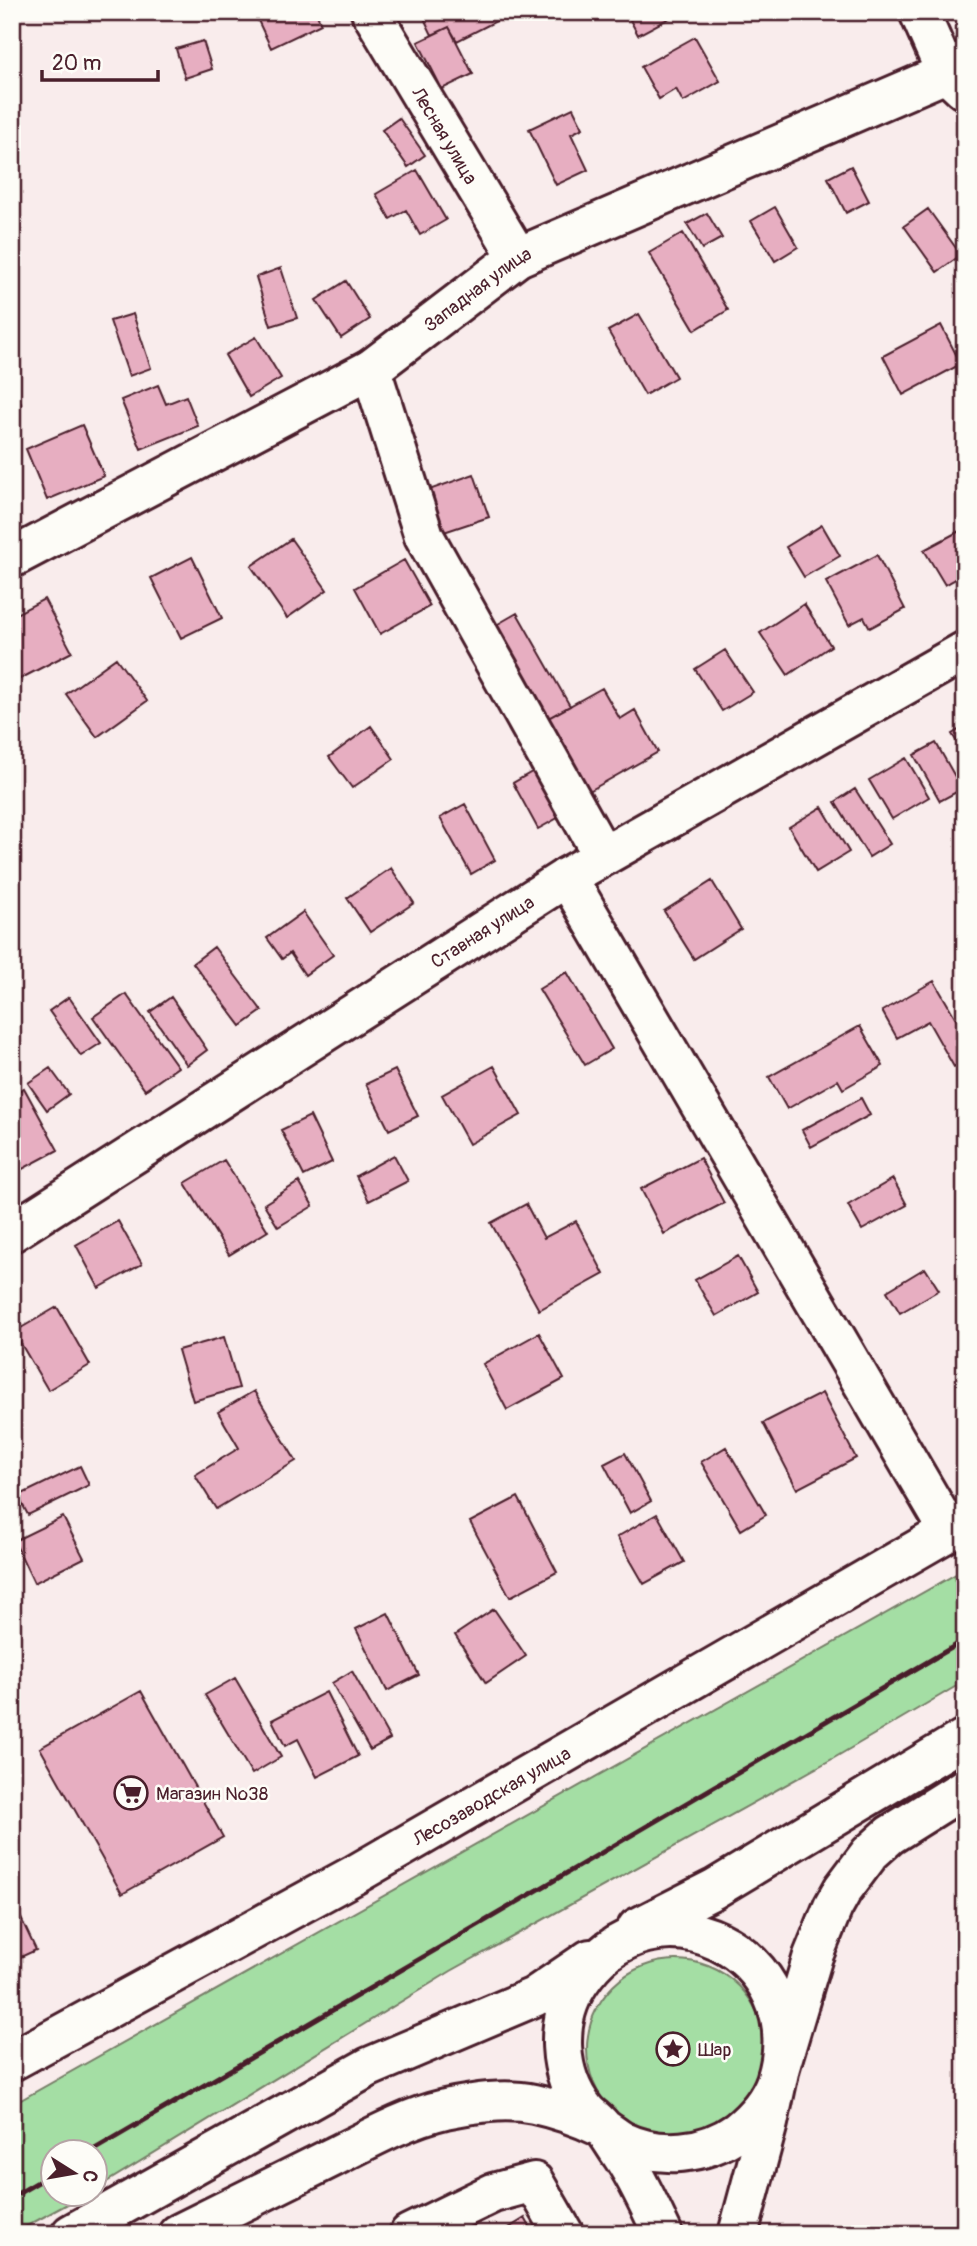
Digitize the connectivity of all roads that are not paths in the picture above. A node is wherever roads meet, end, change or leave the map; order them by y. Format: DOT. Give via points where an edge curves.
graph roads {
  1 [pos="371,12"];
  2 [pos="919,12"];
  3 [pos="959,75"];
  4 [pos="518,257"];
  5 [pos="371,369"];
  6 [pos="12,558"];
  7 [pos="965,651"];
  8 [pos="603,856"];
  9 [pos="567,877"];
  10 [pos="12,1232"];
  11 [pos="957,1526"];
  12 [pos="965,1738"];
  13 [pos="965,1788"];
  14 [pos="613,1948"];
  15 [pos="12,2062"];
  16 [pos="780,2067"];
  17 [pos="604,2128"];
  18 [pos="71,2234"];
  19 [pos="178,2234"];
  20 [pos="409,2234"];
  21 [pos="564,2234"];
  22 [pos="663,2234"];
  23 [pos="738,2234"];
  1 -- 4 [label="street, Лесная улица"];
  2 -- 3 [label="street"];
  3 -- 4 [label="street, Западная улица"];
  4 -- 5 [label="street, Западная улица"];
  5 -- 6 [label="street, Западная улица"];
  5 -- 8 [label="street" via="424,536"];
  7 -- 8 [label="street, Ставная улица"];
  8 -- 9 [label="street, Ставная улица"];
  9 -- 10 [label="street, Ставная улица"];
  9 -- 11 [label="street"];
  11 -- 15 [label="street, Лесозаводская улица" via="368,1867"];
  12 -- 14 [label="street" via="714,1889 639,1925"];
  13 -- 16 [label="street" via="890,1835 843,1889 813,1956"];
  14 -- 16 [label="street" via="657,1931 681,1931 705,1935 746,1958 774,1996 782,2020"];
  14 -- 17 [label="street" via="592,1964 577,1986 566,2010 562,2036 563,2062 572,2087 585,2110"];
  14 -- 18 [label="street" via="534,1997 369,2067"];
  16 -- 17 [label="street" via="774,2088 747,2124 709,2146 665,2152 622,2141"];
  16 -- 23 [label="street"];
  17 -- 19 [label="street" via="575,2115 515,2101 443,2109 399,2124"];
  17 -- 22 [label="street"];
  20 -- 21 [label="street" via="493,2193 534,2182"];
}
